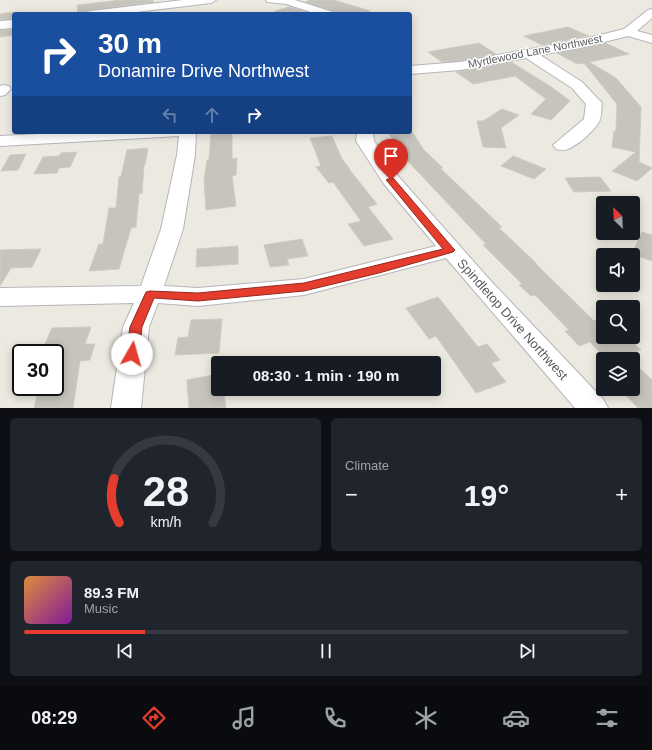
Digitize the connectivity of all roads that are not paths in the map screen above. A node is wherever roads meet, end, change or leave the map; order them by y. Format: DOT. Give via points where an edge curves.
graph roads {
  1 [pos="211,0"];
  2 [pos="270,0"];
  3 [pos="108,12"];
  4 [pos="323,12"];
  5 [pos="652,12"];
  6 [pos="12,24"];
  7 [pos="0,25"];
  8 [pos="628,32"];
  9 [pos="652,40"];
  10 [pos="529,54"];
  11 [pos="412,70"];
  12 [pos="136,134"];
  13 [pos="188,134"];
  14 [pos="365,134"];
  15 [pos="0,141"];
  16 [pos="562,145"];
  17 [pos="450,250"];
  18 [pos="150,294"];
  19 [pos="0,297"];
  20 [pos="126,408"];
  21 [pos="593,408"];
  1 -- 3 [label="street"];
  2 -- 4 [label="street" via="287,1"];
  5 -- 8 [label="street, Myrtlewood Lane Northwest"];
  6 -- 7 [label="street"];
  8 -- 9 [label="street"];
  8 -- 10 [label="street, Myrtlewood Lane Northwest"];
  10 -- 11 [label="street, Myrtlewood Lane Northwest" via="460,66"];
  10 -- 16 [label="street" via="577,85 594,103 592,120"];
  12 -- 15 [label="street"];
  13 -- 18 [label="street" via="172,229"];
  14 -- 17 [label="street, Spindletop Drive Northwest" via="366,141 391,180"];
  17 -- 18 [label="street" via="304,287 198,297"];
  17 -- 21 [label="street, Spindletop Drive Northwest"];
  18 -- 19 [label="street"];
  18 -- 20 [label="street" via="136,327"];
}
